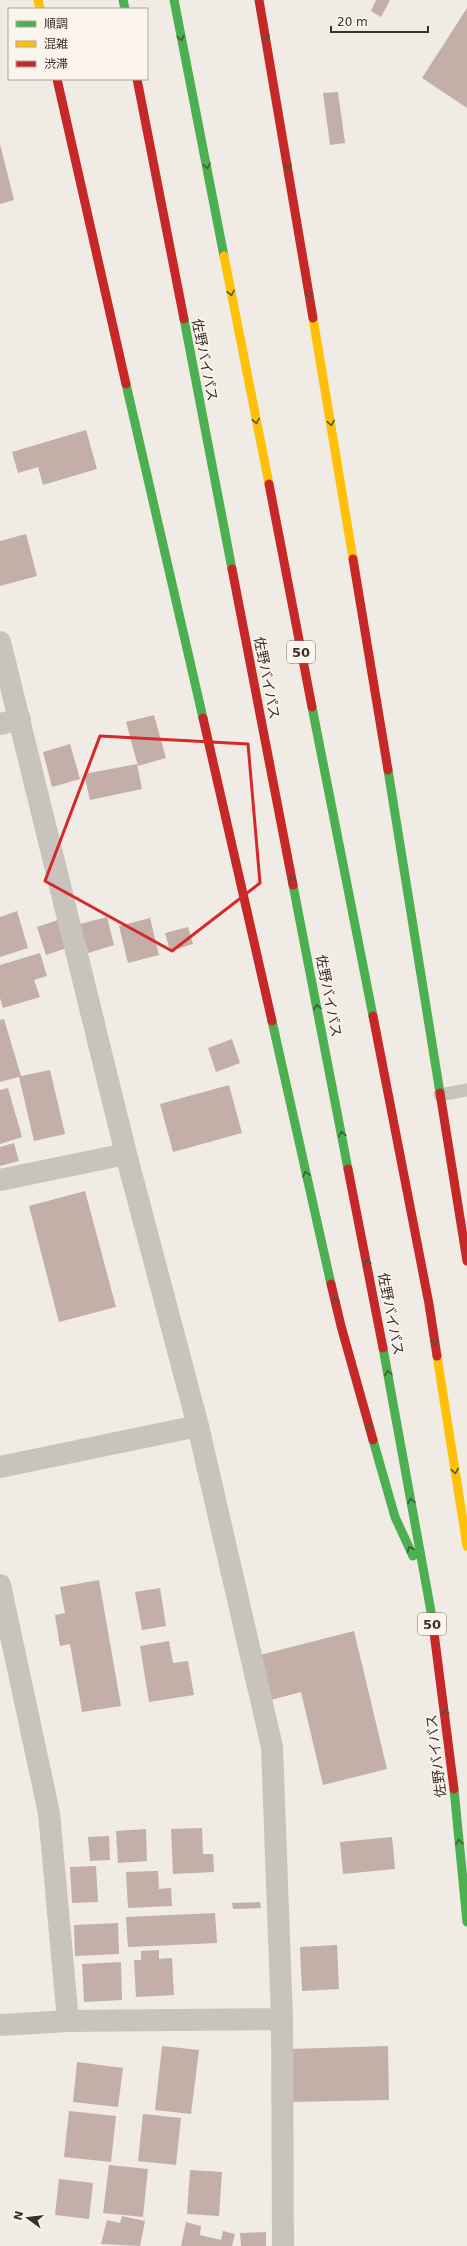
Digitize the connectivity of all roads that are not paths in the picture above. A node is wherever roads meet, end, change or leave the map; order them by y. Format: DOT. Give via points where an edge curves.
graph roads {
  1 [pos="174,0"];
  2 [pos="259,0"];
  3 [pos="57,80"];
  4 [pos="138,80"];
  5 [pos="0,642"];
  6 [pos="10,722"];
  7 [pos="467,1090"];
  8 [pos="440,1095"];
  9 [pos="126,1154"];
  10 [pos="0,1180"];
  11 [pos="467,1261"];
  12 [pos="198,1426"];
  13 [pos="0,1467"];
  14 [pos="467,1546"];
  15 [pos="427,1584"];
  16 [pos="0,1585"];
  17 [pos="467,1922"];
  18 [pos="282,2018"];
  19 [pos="68,2021"];
  20 [pos="0,2025"];
  21 [pos="283,2246"];
  1 -- 14 [label="highway, 50, one-way" via="428,1304"];
  2 -- 8 [label="highway, one-way"];
  15 -- 3 [label="highway, one-way" via="395,1517 341,1326"];
  15 -- 4 [label="highway, 佐野バイパス / 50, one-way"];
  5 -- 6 [label="street"];
  6 -- 9 [label="street"];
  7 -- 8 [label="lane"];
  8 -- 11 [label="highway"];
  9 -- 10 [label="street"];
  9 -- 12 [label="street"];
  12 -- 13 [label="street"];
  12 -- 18 [label="street" via="272,1747"];
  17 -- 15 [label="highway, 佐野バイパス / 50, one-way" via="451,1760"];
  16 -- 19 [label="street" via="49,1813"];
  18 -- 19 [label="street"];
  18 -- 21 [label="street"];
  19 -- 20 [label="street"];
}
